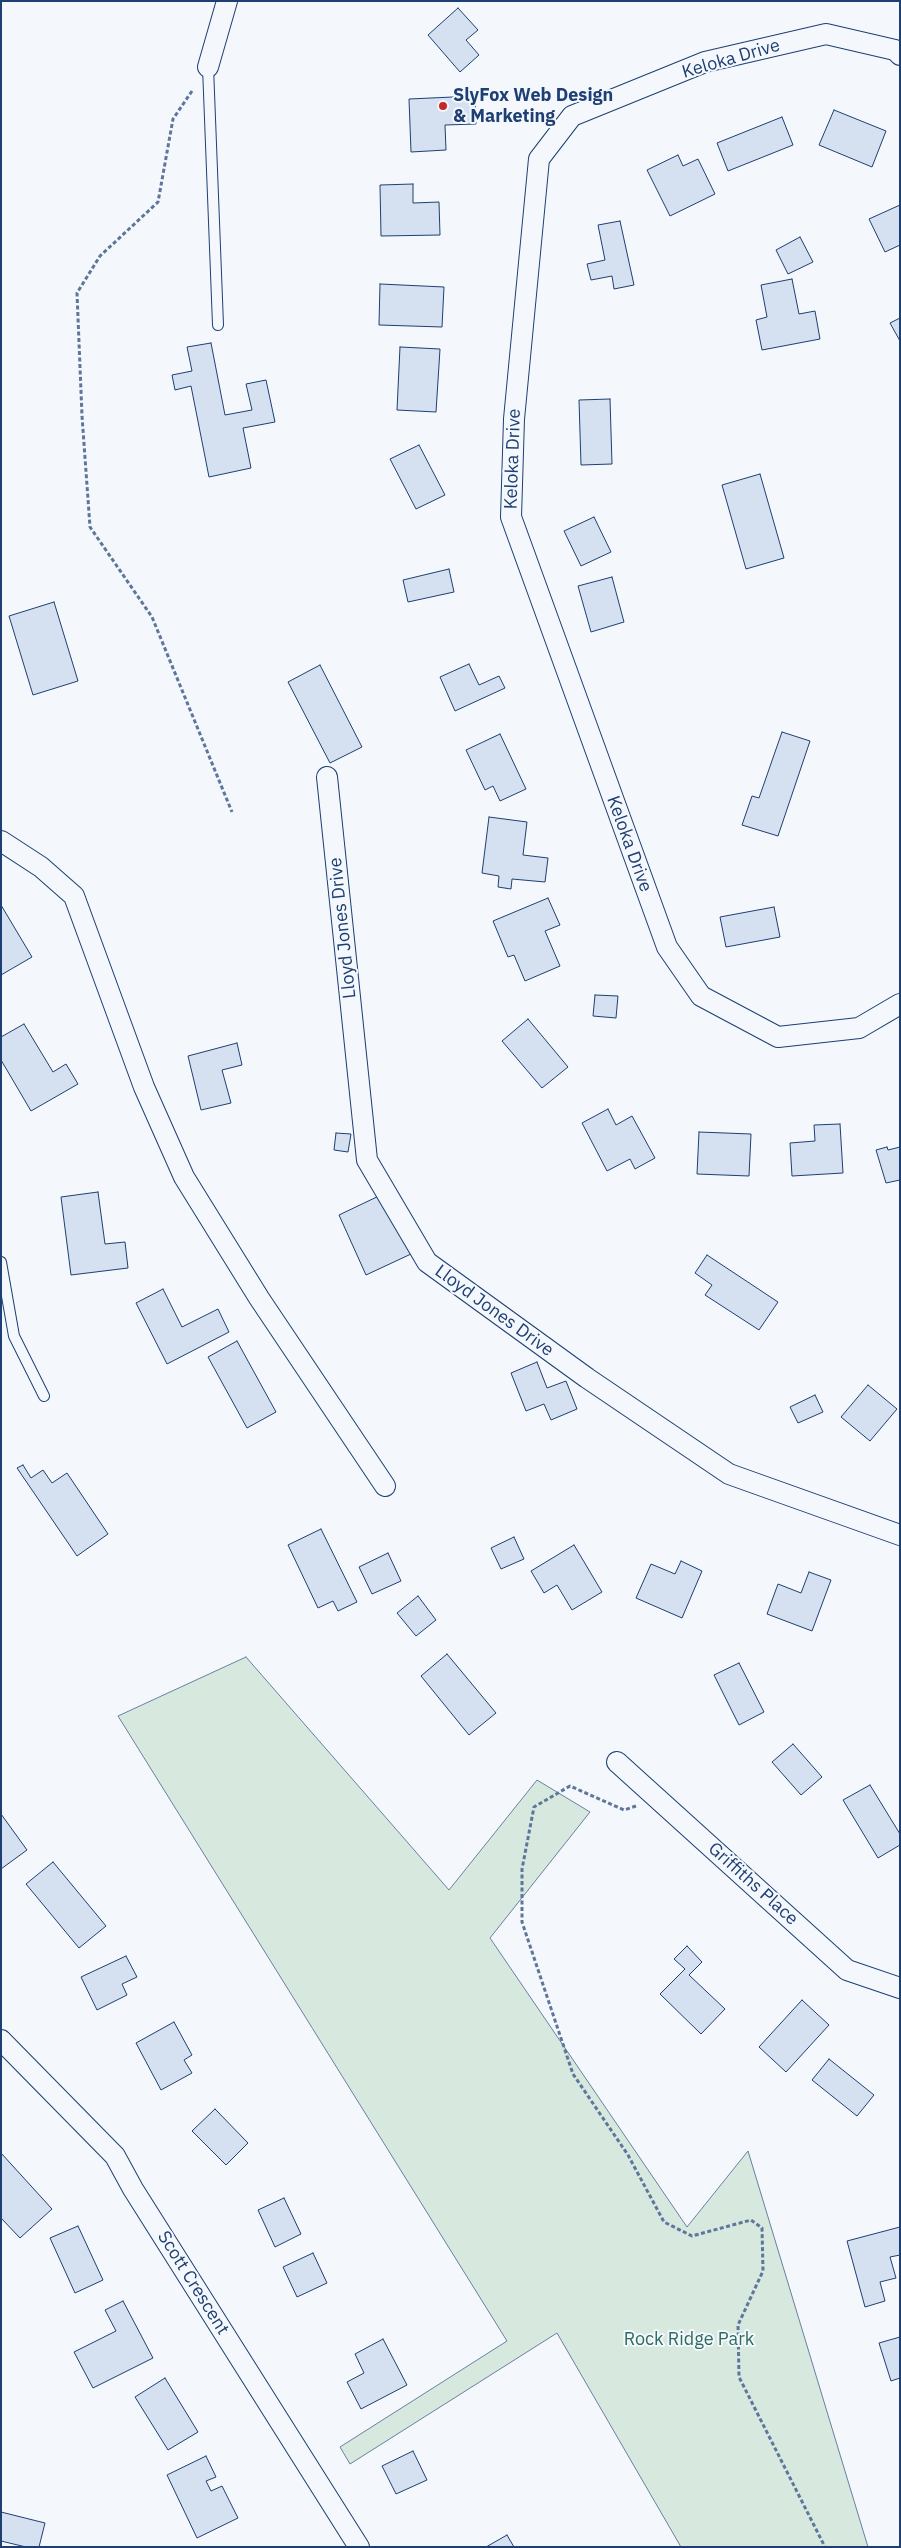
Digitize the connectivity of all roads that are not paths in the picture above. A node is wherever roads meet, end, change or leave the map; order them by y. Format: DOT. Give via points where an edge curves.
graph roads {
  1 [pos="227,1"];
  2 [pos="900,55"];
  3 [pos="208,67"];
  4 [pos="218,325"];
  5 [pos="327,777"];
  6 [pos="1,841"];
  7 [pos="900,1004"];
  8 [pos="1,1262"];
  9 [pos="44,1396"];
  10 [pos="385,1486"];
  11 [pos="900,1535"];
  12 [pos="618,1762"];
  13 [pos="900,1988"];
  14 [pos="1,2040"];
  15 [pos="359,2547"];
  1 -- 3 [label="street"];
  2 -- 7 [label="street, Keloka Drive" via="895,50 826,34 705,62 572,116 539,159 514,419 511,518 667,947 701,996 778,1037 858,1028"];
  3 -- 4 [label="lane"];
  5 -- 11 [label="street, Lloyd Jones Drive" via="367,1160 427,1262 586,1378 729,1474"];
  6 -- 10 [label="street" via="41,867 74,896 144,1087 184,1177 259,1298"];
  8 -- 9 [label="lane" via="14,1336"];
  12 -- 13 [label="street, Griffiths Place" via="847,1970"];
  14 -- 15 [label="street, Scott Crescent" via="115,2156"];
}
